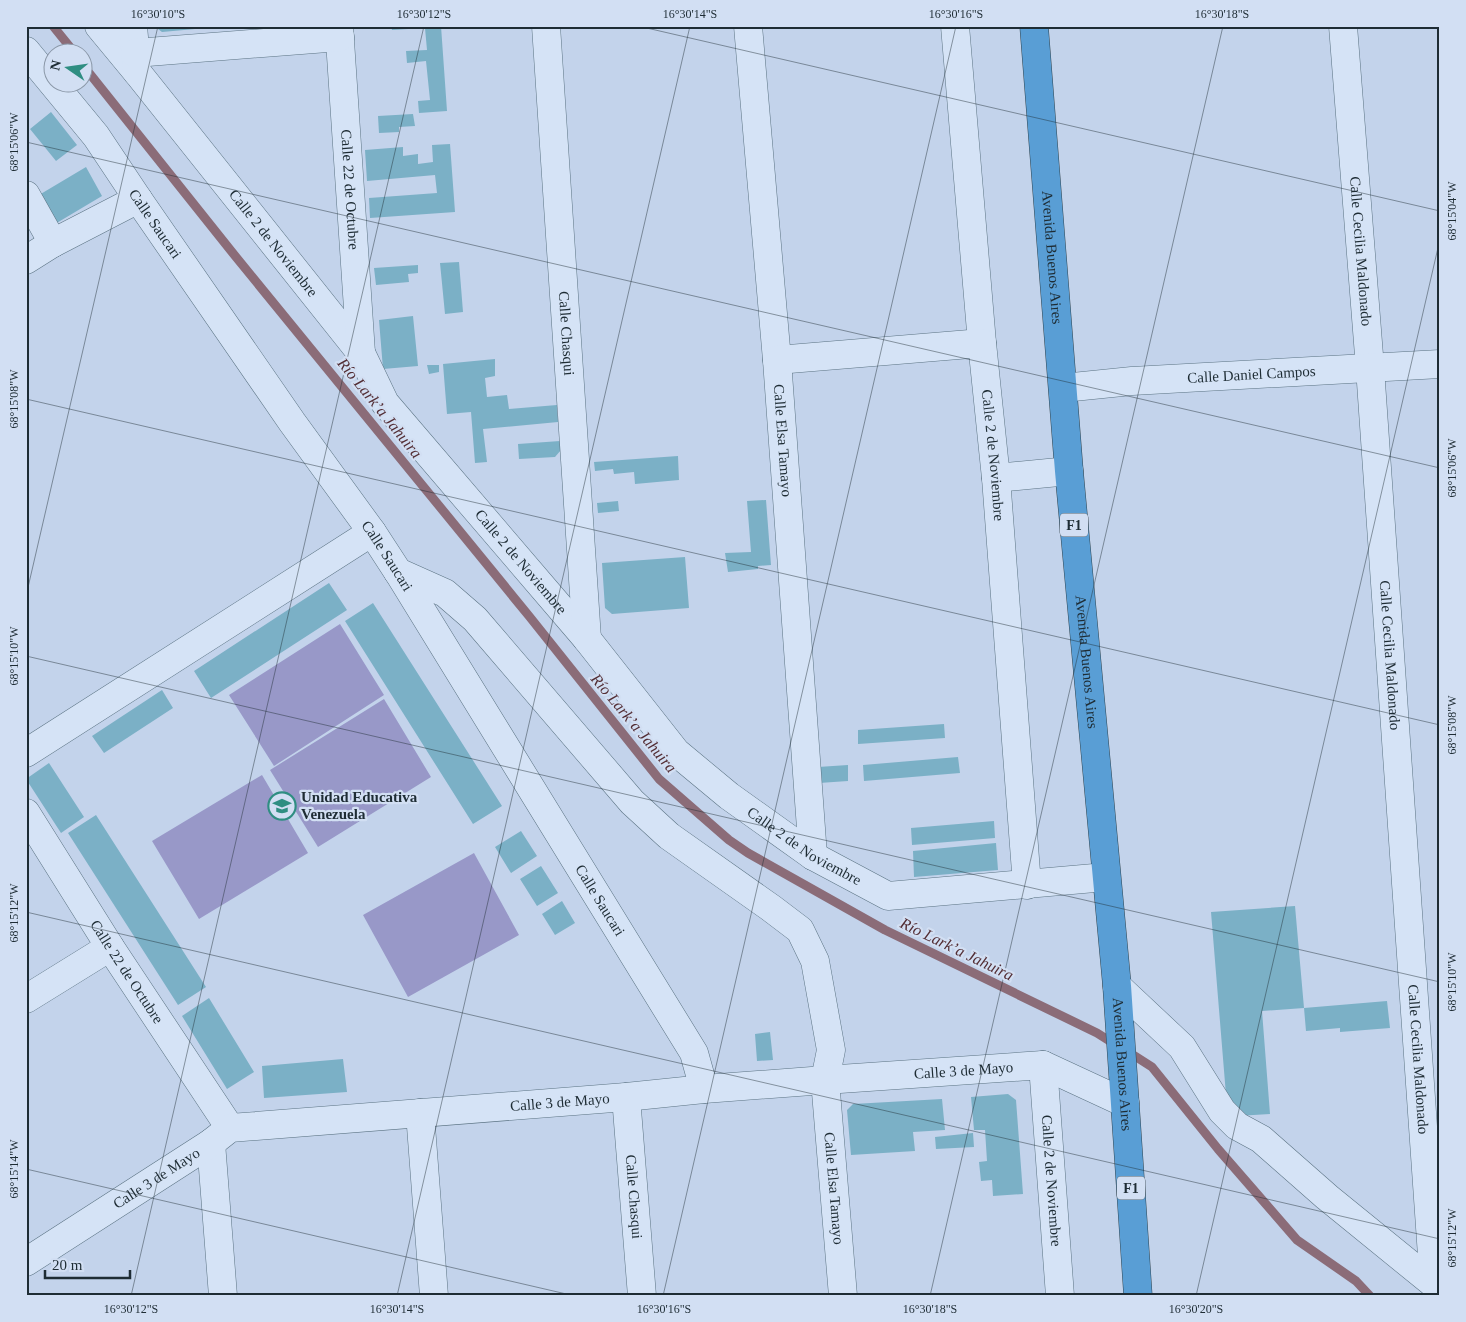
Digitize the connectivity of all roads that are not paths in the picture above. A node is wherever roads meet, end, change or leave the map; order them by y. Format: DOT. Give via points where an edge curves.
graph roads {
  1 [pos="99,26"];
  2 [pos="133,26"];
  3 [pos="546,26"];
  4 [pos="748,26"];
  5 [pos="955,26"];
  6 [pos="1034,26"];
  7 [pos="1343,26"];
  8 [pos="340,31"];
  9 [pos="26,52"];
  10 [pos="136,62"];
  11 [pos="26,195"];
  12 [pos="138,199"];
  13 [pos="53,244"];
  14 [pos="26,260"];
  15 [pos="982,343"];
  16 [pos="361,353"];
  17 [pos="777,360"];
  18 [pos="1440,364"];
  19 [pos="1370,368"];
  20 [pos="1063,388"];
  21 [pos="1069,470"];
  22 [pos="996,478"];
  23 [pos="372,532"];
  24 [pos="398,572"];
  25 [pos="587,639"];
  26 [pos="26,753"];
  27 [pos="26,813"];
  28 [pos="813,856"];
  29 [pos="1106,877"];
  30 [pos="1027,885"];
  31 [pos="110,947"];
  32 [pos="1116,986"];
  33 [pos="26,1000"];
  34 [pos="1043,1065"];
  35 [pos="825,1080"];
  36 [pos="704,1089"];
  37 [pos="1124,1091"];
  38 [pos="626,1097"];
  39 [pos="420,1114"];
  40 [pos="220,1136"];
  41 [pos="26,1262"];
  42 [pos="1437,1288"];
  43 [pos="223,1296"];
  44 [pos="434,1296"];
  45 [pos="642,1296"];
  46 [pos="843,1296"];
  47 [pos="1060,1296"];
  48 [pos="1138,1296"];
  1 -- 10 [label="street, Calle 2 de Noviembre"];
  2 -- 10 [label="street"];
  3 -- 25 [label="street, Calle Chasqui"];
  4 -- 17 [label="street, Calle Elsa Tamayo"];
  5 -- 15 [label="street, Calle 2 de Noviembre"];
  6 -- 20 [label="highway, Avenida Buenos Aires / F1"];
  7 -- 19 [label="street, Calle Cecilia Maldonado"];
  8 -- 10 [label="street"];
  8 -- 16 [label="street, Calle 22 de Octubre"];
  9 -- 12 [label="street, Calle Saucari" via="96,136"];
  10 -- 16 [label="street, Calle 2 de Noviembre"];
  11 -- 13 [label="street"];
  12 -- 13 [label="street"];
  12 -- 23 [label="street, Calle Saucari"];
  13 -- 14 [label="street"];
  15 -- 17 [label="street"];
  15 -- 22 [label="street, Calle 2 de Noviembre"];
  16 -- 25 [label="street, Calle 2 de Noviembre" via="385,403"];
  17 -- 28 [label="street, Calle Elsa Tamayo"];
  18 -- 19 [label="street, Calle Daniel Campos"];
  19 -- 20 [label="street, Calle Daniel Campos"];
  19 -- 42 [label="street, Calle Cecilia Maldonado"];
  20 -- 21 [label="highway, Avenida Buenos Aires / F1"];
  21 -- 22 [label="street"];
  21 -- 29 [label="highway, Avenida Buenos Aires / F1"];
  22 -- 30 [label="street, Calle 2 de Noviembre"];
  23 -- 24 [label="street, Calle Saucari"];
  23 -- 26 [label="street"];
  24 -- 35 [label="street, Calle Elsa Tamayo" via="445,593 475,619 632,802 669,836 800,930 814,962 831,1050"];
  24 -- 36 [label="street, Calle Saucari" via="694,1053"];
  25 -- 28 [label="street, Calle 2 de Noviembre" via="676,752 728,796"];
  27 -- 31 [label="street, Calle 22 de Octubre"];
  28 -- 30 [label="street, Calle 2 de Noviembre" via="888,896"];
  29 -- 30 [label="street, Calle 2 de Noviembre"];
  29 -- 32 [label="highway, Avenida Buenos Aires / F1"];
  31 -- 33 [label="street"];
  31 -- 40 [label="street, Calle 22 de Octubre"];
  32 -- 37 [label="highway, Avenida Buenos Aires / F1"];
  32 -- 42 [label="street" via="1182,1047 1222,1111 1237,1126 1261,1139"];
  34 -- 35 [label="street, Calle 3 de Mayo"];
  34 -- 37 [label="street, Calle 3 de Mayo"];
  34 -- 47 [label="street, Calle 2 de Noviembre"];
  35 -- 36 [label="street, Calle 3 de Mayo"];
  35 -- 46 [label="street, Calle Elsa Tamayo"];
  36 -- 38 [label="street, Calle 3 de Mayo"];
  37 -- 48 [label="highway, Avenida Buenos Aires / F1"];
  38 -- 39 [label="street, Calle 3 de Mayo"];
  38 -- 45 [label="street, Calle Chasqui"];
  39 -- 40 [label="street, Calle 3 de Mayo"];
  39 -- 44 [label="street"];
  40 -- 41 [label="street, Calle 3 de Mayo"];
  40 -- 43 [label="street"];
}
